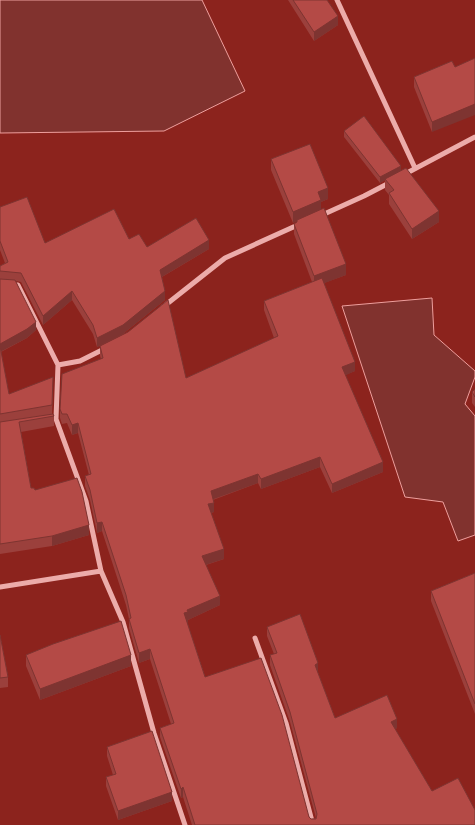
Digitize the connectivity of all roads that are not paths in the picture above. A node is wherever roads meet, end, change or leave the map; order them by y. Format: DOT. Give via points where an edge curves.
graph roads {
  1 [pos="337,0"];
  2 [pos="475,137"];
  3 [pos="415,168"];
  4 [pos="312,219"];
  5 [pos="303,223"];
  6 [pos="0,284"];
  7 [pos="156,313"];
  8 [pos="110,346"];
  9 [pos="58,365"];
  10 [pos="56,419"];
  11 [pos="47,421"];
  12 [pos="101,571"];
  13 [pos="0,587"];
  14 [pos="255,638"];
  15 [pos="185,825"];
  16 [pos="313,825"];
  1 -- 3 [label="street"];
  2 -- 3 [label="street"];
  3 -- 4 [label="street"];
  5 -- 7 [label="street" via="225,258"];
  6 -- 9 [label="street" via="18,285"];
  8 -- 9 [label="street" via="80,361"];
  9 -- 10 [label="street"];
  10 -- 11 [label="street"];
  10 -- 12 [label="street" via="86,501"];
  12 -- 13 [label="street"];
  12 -- 15 [label="street" via="123,622 154,733"];
  14 -- 16 [label="street" via="286,723"];
}
